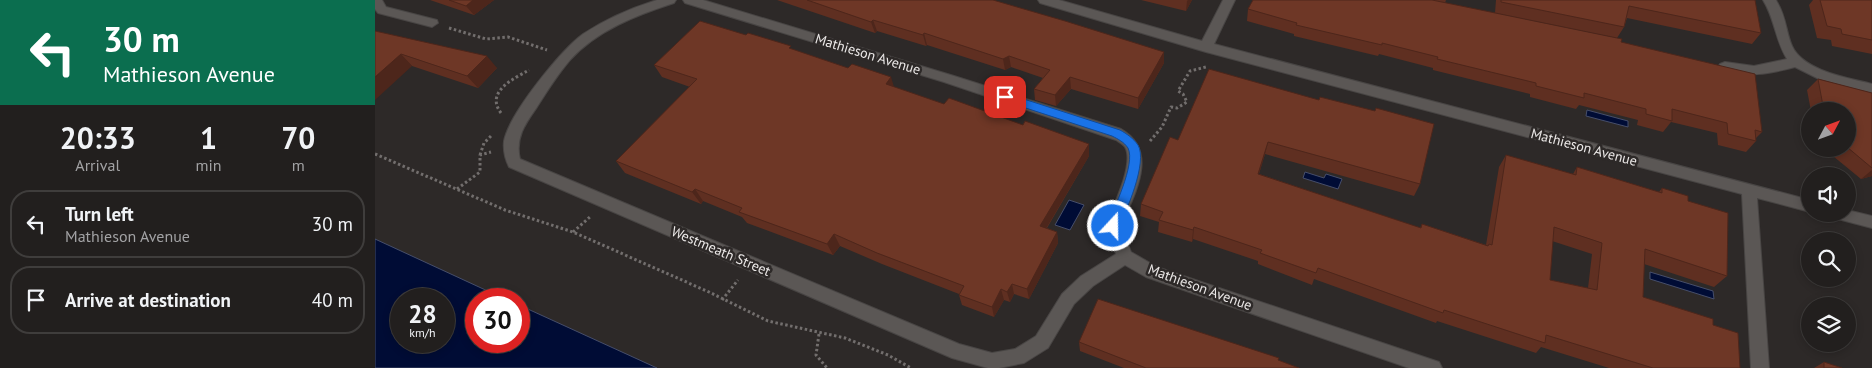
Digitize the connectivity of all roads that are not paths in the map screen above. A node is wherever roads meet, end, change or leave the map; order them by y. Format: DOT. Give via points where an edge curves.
graph roads {
  1 [pos="376,0"];
  2 [pos="670,0"];
  3 [pos="689,0"];
  4 [pos="1044,0"];
  5 [pos="1229,0"];
  6 [pos="1769,0"];
  7 [pos="432,23"];
  8 [pos="1206,47"];
  9 [pos="1797,61"];
  10 [pos="1715,65"];
  11 [pos="1872,88"];
  12 [pos="1749,191"];
  13 [pos="1801,204"];
  14 [pos="1856,218"];
  15 [pos="1872,222"];
  16 [pos="1125,257"];
  17 [pos="1433,368"];
  18 [pos="1759,368"];
  1 -- 7 [label="street" via="383,10"];
  2 -- 16 [label="street, Westmeath Street" via="641,9 600,30 568,54 510,138 509,148 514,163 958,352 992,361 1018,357 1042,342 1068,298"];
  3 -- 16 [label="street, Mathieson Avenue" via="949,79 1127,139 1135,156 1130,181 1113,226"];
  4 -- 8 [label="street, Mathieson Avenue"];
  5 -- 8 [label="street"];
  6 -- 9 [label="street" via="1776,7 1787,49"];
  8 -- 12 [label="street, Mathieson Avenue"];
  9 -- 10 [label="street" via="1770,70 1744,71"];
  9 -- 11 [label="street" via="1817,74"];
  12 -- 13 [label="street, Mathieson Avenue"];
  12 -- 18 [label="street"];
  14 -- 15 [label="street"];
  16 -- 17 [label="street, Mathieson Avenue" via="1152,272"];
}
